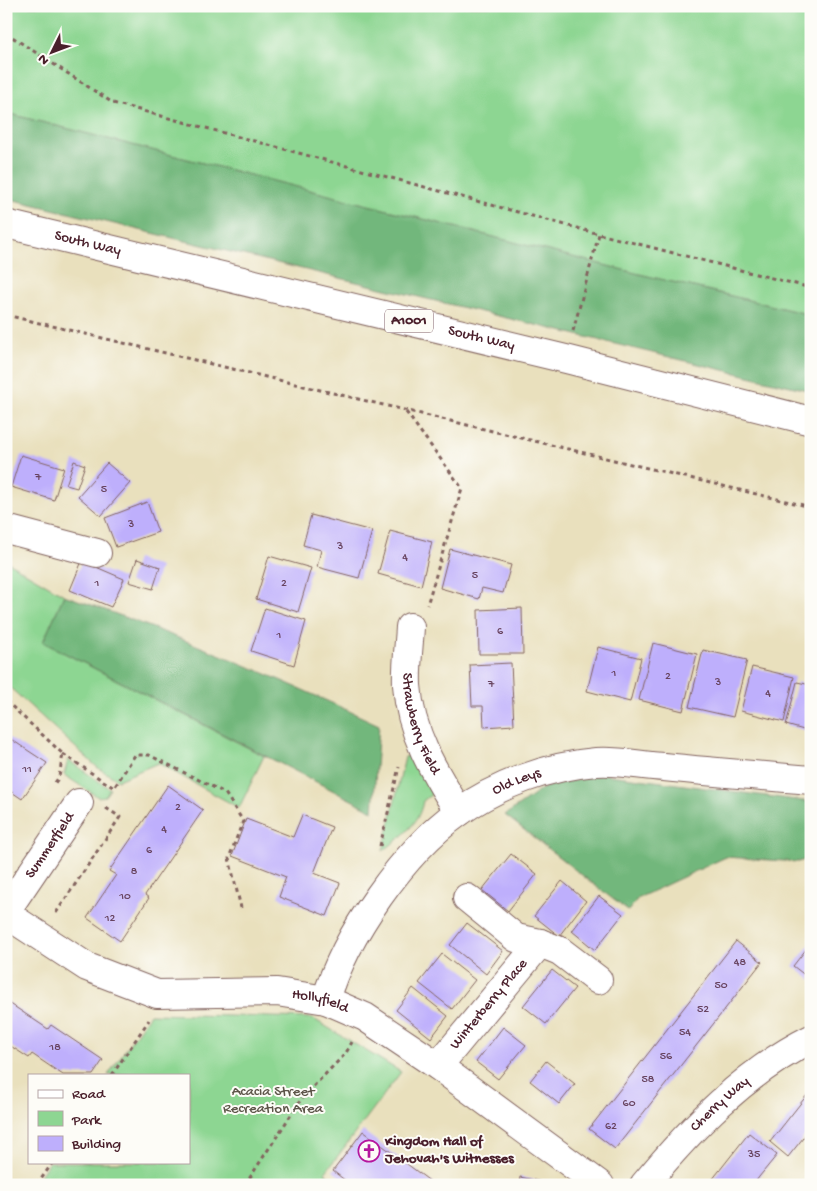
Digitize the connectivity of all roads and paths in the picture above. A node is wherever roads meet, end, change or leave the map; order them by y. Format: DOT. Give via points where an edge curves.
graph roads {
  1 [pos="6,34"];
  2 [pos="6,224"];
  3 [pos="599,234"];
  4 [pos="811,288"];
  5 [pos="6,315"];
  6 [pos="574,330"];
  7 [pos="406,412"];
  8 [pos="811,421"];
  9 [pos="811,507"];
  10 [pos="6,529"];
  11 [pos="96,553"];
  12 [pos="410,627"];
  13 [pos="6,702"];
  14 [pos="414,727"];
  15 [pos="63,754"];
  16 [pos="811,780"];
  17 [pos="54,786"];
  18 [pos="90,804"];
  19 [pos="459,812"];
  20 [pos="379,852"];
  21 [pos="14,883"];
  22 [pos="466,898"];
  23 [pos="241,908"];
  24 [pos="6,913"];
  25 [pos="40,938"];
  26 [pos="540,944"];
  27 [pos="598,980"];
  28 [pos="156,994"];
  29 [pos="326,1000"];
  30 [pos="366,1017"];
  31 [pos="811,1039"];
  32 [pos="438,1066"];
  33 [pos="113,1074"];
  34 [pos="52,1164"];
  35 [pos="38,1185"];
  36 [pos="245,1185"];
  37 [pos="600,1185"];
  38 [pos="644,1185"];
  1 -- 3 [label="path" via="113,104"];
  2 -- 8 [label="street, South Way / A1001" via="557,356"];
  3 -- 4 [label="path"];
  3 -- 6 [label="path"];
  5 -- 7 [label="path"];
  7 -- 9 [label="path"];
  7 -- 12 [label="path" via="462,488 430,601"];
  10 -- 11 [label="street"];
  12 -- 14 [label="street, Strawberry Field" via="407,684"];
  13 -- 15 [label="path"];
  14 -- 19 [label="street, Strawberry Field" via="434,771"];
  14 -- 20 [label="path" via="402,754"];
  15 -- 17 [label="path"];
  15 -- 23 [label="path" via="114,788 135,755 149,755 226,793 243,821 229,858"];
  16 -- 19 [label="street, Old Leys" via="598,762 547,770 500,789"];
  18 -- 21 [label="street, Summerfield"];
  18 -- 25 [label="path" via="120,817"];
  19 -- 29 [label="street, Old Leys" via="416,850 378,900 342,958"];
  21 -- 24 [label="street, Summerfield"];
  22 -- 26 [label="street" via="516,938"];
  24 -- 25 [label="street, Hollyfield"];
  25 -- 28 [label="street, Hollyfield" via="87,966"];
  26 -- 27 [label="street" via="560,952"];
  26 -- 32 [label="street, Winterberry Place"];
  28 -- 29 [label="street, Hollyfield" via="277,992"];
  28 -- 33 [label="path" via="153,1014"];
  29 -- 30 [label="street, Hollyfield"];
  30 -- 32 [label="street, Hollyfield"];
  30 -- 36 [label="path" via="346,1053 302,1098"];
  31 -- 38 [label="street, Cherry Way" via="784,1052 715,1107"];
  32 -- 37 [label="street, Hollyfield"];
  34 -- 35 [label="path"];
}
